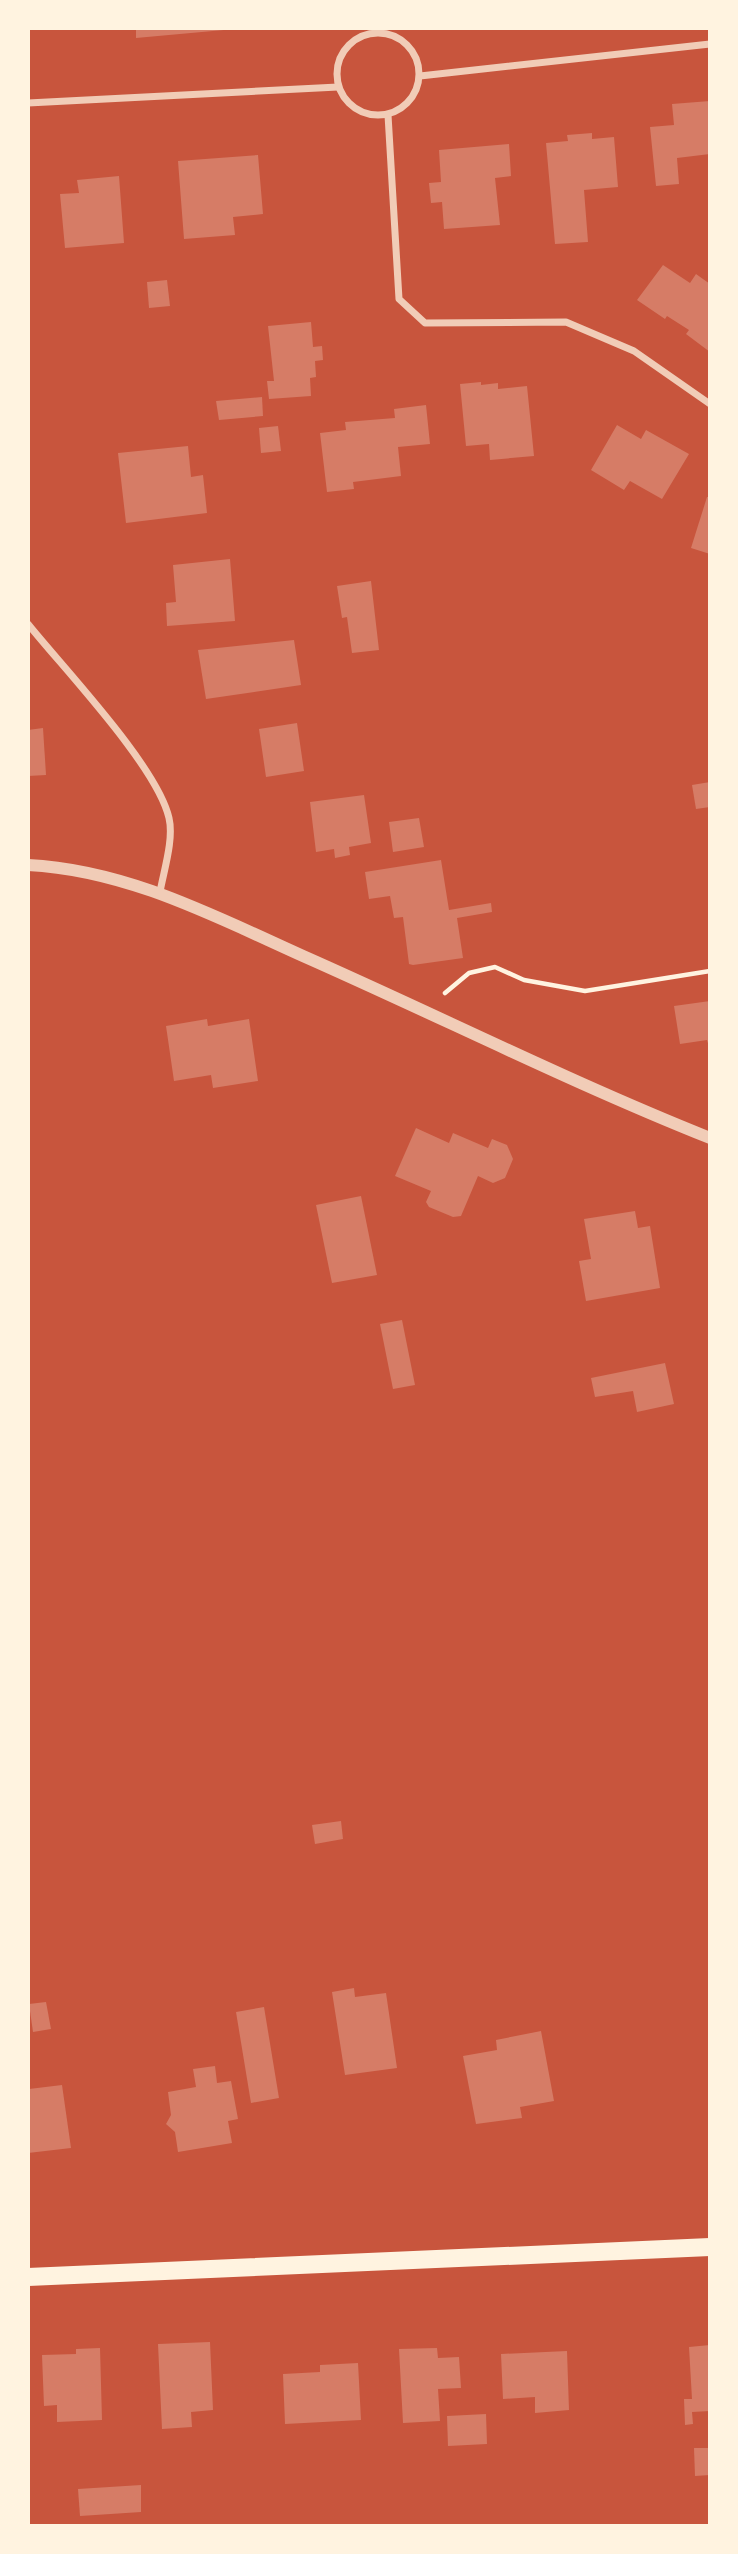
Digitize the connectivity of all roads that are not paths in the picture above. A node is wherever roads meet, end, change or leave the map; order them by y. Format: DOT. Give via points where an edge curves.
graph roads {
  1 [pos="371,30"];
  2 [pos="710,44"];
  3 [pos="421,76"];
  4 [pos="338,87"];
  5 [pos="28,103"];
  6 [pos="388,115"];
  7 [pos="710,404"];
  8 [pos="28,624"];
  9 [pos="28,865"];
  10 [pos="159,891"];
  11 [pos="710,1138"];
  12 [pos="710,2247"];
  13 [pos="28,2277"];
  1 -- 3 [label="street" via="403,40 418,61"];
  1 -- 4 [label="street" via="339,58"];
  2 -- 3 [label="street"];
  3 -- 6 [label="street" via="410,101"];
  4 -- 5 [label="street"];
  4 -- 6 [label="street" via="353,107 366,114"];
  6 -- 7 [label="street" via="399,299 425,323 566,322 634,351"];
  8 -- 10 [label="street" via="146,770 169,818"];
  9 -- 10 [label="street" via="57,867"];
  10 -- 11 [label="street"];
  12 -- 13 [label="main road"];
}
